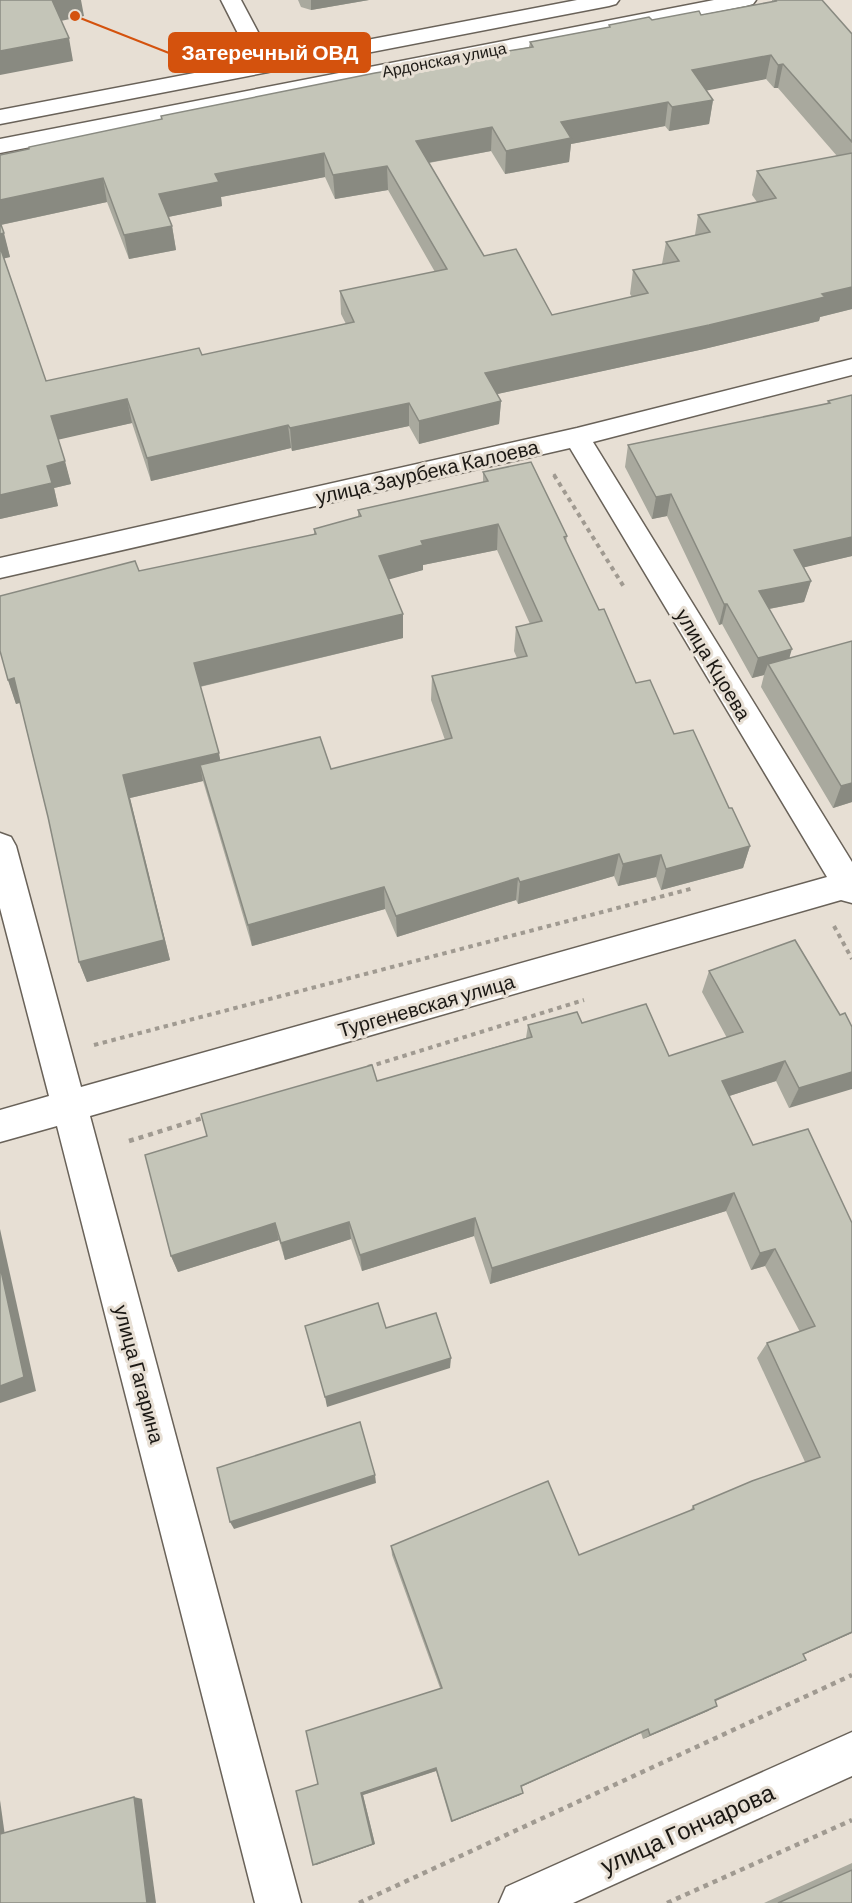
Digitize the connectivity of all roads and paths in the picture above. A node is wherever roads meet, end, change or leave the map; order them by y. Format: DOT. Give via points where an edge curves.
graph roads {
  1 [pos="231,0"];
  2 [pos="609,0"];
  3 [pos="746,0"];
  4 [pos="265,66"];
  5 [pos="0,117"];
  6 [pos="0,146"];
  7 [pos="852,367"];
  8 [pos="577,436"];
  9 [pos="554,474"];
  10 [pos="0,568"];
  11 [pos="630,597"];
  12 [pos="0,846"];
  13 [pos="702,886"];
  14 [pos="851,886"];
  15 [pos="833,923"];
  16 [pos="852,959"];
  17 [pos="594,997"];
  18 [pos="94,1044"];
  19 [pos="368,1067"];
  20 [pos="69,1106"];
  21 [pos="209,1116"];
  22 [pos="0,1126"];
  23 [pos="129,1141"];
  24 [pos="852,1675"];
  25 [pos="852,1754"];
  26 [pos="852,1820"];
  27 [pos="278,1903"];
  28 [pos="359,1903"];
  29 [pos="522,1903"];
  30 [pos="667,1903"];
  1 -- 4 [label="street"];
  2 -- 4 [label="street, Ардонская улица"];
  3 -- 6 [label="street, Ардонская улица"];
  4 -- 5 [label="street, Ардонская улица"];
  7 -- 8 [label="street, улица Заурбека Калоева"];
  8 -- 10 [label="street, улица Заурбека Калоева"];
  8 -- 14 [label="street, улица Кцоева"];
  9 -- 11 [label="path"];
  12 -- 20 [label="street, улица Гагарина"];
  13 -- 18 [label="path"];
  14 -- 20 [label="street, Тургеневская улица"];
  15 -- 16 [label="path"];
  17 -- 19 [label="path"];
  20 -- 22 [label="street, Тургеневская улица"];
  20 -- 27 [label="street, улица Гагарина"];
  21 -- 23 [label="path"];
  24 -- 28 [label="path"];
  25 -- 29 [label="street, улица Гончарова"];
  26 -- 30 [label="path"];
}
